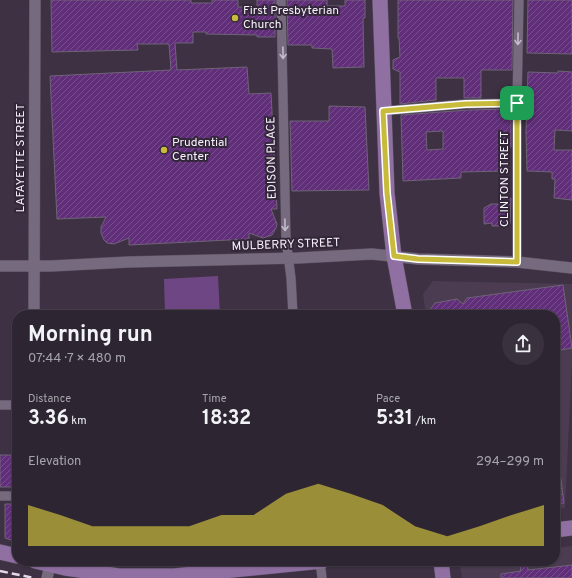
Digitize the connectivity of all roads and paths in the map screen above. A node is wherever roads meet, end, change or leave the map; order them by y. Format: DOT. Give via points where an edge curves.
graph roads {
  1 [pos="35,0"];
  2 [pos="281,0"];
  3 [pos="380,0"];
  4 [pos="519,0"];
  5 [pos="517,103"];
  6 [pos="383,111"];
  7 [pos="394,256"];
  8 [pos="288,258"];
  9 [pos="517,262"];
  10 [pos="0,266"];
  11 [pos="34,266"];
  12 [pos="572,268"];
  13 [pos="34,310"];
  14 [pos="293,310"];
  15 [pos="403,310"];
  16 [pos="0,405"];
  17 [pos="12,405"];
  18 [pos="0,496"];
  19 [pos="12,496"];
  20 [pos="572,528"];
  21 [pos="560,529"];
  22 [pos="0,552"];
  23 [pos="12,555"];
  24 [pos="272,566"];
  25 [pos="321,566"];
  26 [pos="442,566"];
  27 [pos="50,568"];
  28 [pos="322,578"];
  29 [pos="443,578"];
  1 -- 11 [label="street, LAFAYETTE STREET"];
  2 -- 8 [label="street, EDISON PLACE, one-way"];
  3 -- 6 [label="main road"];
  4 -- 5 [label="street, CLINTON STREET, one-way"];
  5 -- 6 [label="street" via="466,104"];
  5 -- 9 [label="street, CLINTON STREET"];
  6 -- 7 [label="main road" via="387,193"];
  7 -- 8 [label="street, MULBERRY STREET" via="372,254"];
  7 -- 9 [label="street, MULBERRY STREET"];
  7 -- 15 [label="main road"];
  8 -- 11 [label="street, MULBERRY STREET"];
  8 -- 14 [label="street, EDISON PLACE"];
  9 -- 12 [label="street, MULBERRY STREET"];
  10 -- 11 [label="street, MULBERRY STREET"];
  11 -- 13 [label="street, LAFAYETTE STREET"];
  16 -- 17 [label="street"];
  18 -- 19 [label="street"];
  20 -- 21 [label="main road"];
  22 -- 23 [label="main road"];
  24 -- 27 [label="main road" via="174,576 119,576"];
  25 -- 28 [label="street"];
  26 -- 29 [label="main road"];
}
